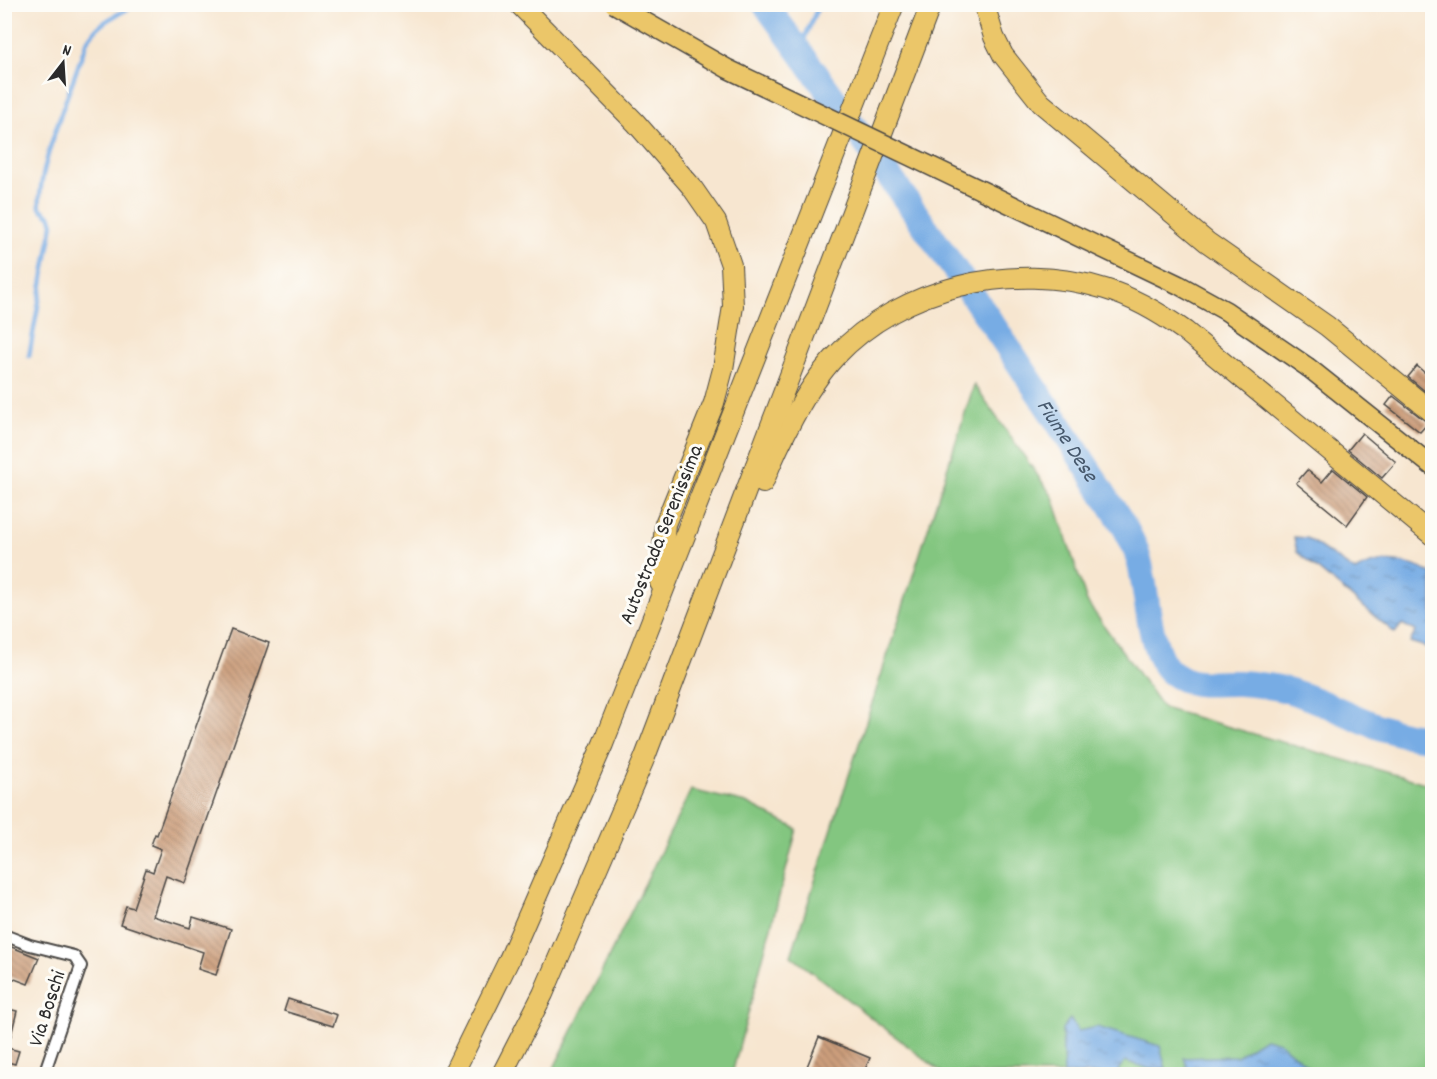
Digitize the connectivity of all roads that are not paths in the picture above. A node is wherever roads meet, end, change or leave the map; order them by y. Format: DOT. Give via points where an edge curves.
graph roads {
  1 [pos="519,4"];
  2 [pos="614,4"];
  3 [pos="894,4"];
  4 [pos="931,4"];
  5 [pos="984,4"];
  6 [pos="1432,412"];
  7 [pos="1432,466"];
  8 [pos="1432,535"];
  9 [pos="658,604"];
  10 [pos="698,621"];
  11 [pos="4,935"];
  12 [pos="44,1074"];
  13 [pos="453,1074"];
  14 [pos="502,1074"];
  1 -- 9 [label="highway" via="692,186 716,222 731,266 733,306 723,369 714,403 665,524"];
  2 -- 7 [label="main road, bridge" via="729,69 1226,311 1309,368"];
  3 -- 9 [label="highway, Autostrada Serenissima"];
  4 -- 10 [label="highway"];
  5 -- 6 [label="highway" via="1002,55 1041,103 1207,242 1327,326"];
  8 -- 10 [label="highway" via="1185,331 1148,306 1088,284 1016,278 968,284 927,297 866,329 833,358 810,389 769,468 730,566"];
  9 -- 13 [label="highway, Autostrada Serenissima" via="556,855"];
  10 -- 14 [label="highway" via="591,887"];
  11 -- 12 [label="street, Via Boschi" via="74,956 81,966"];
}
